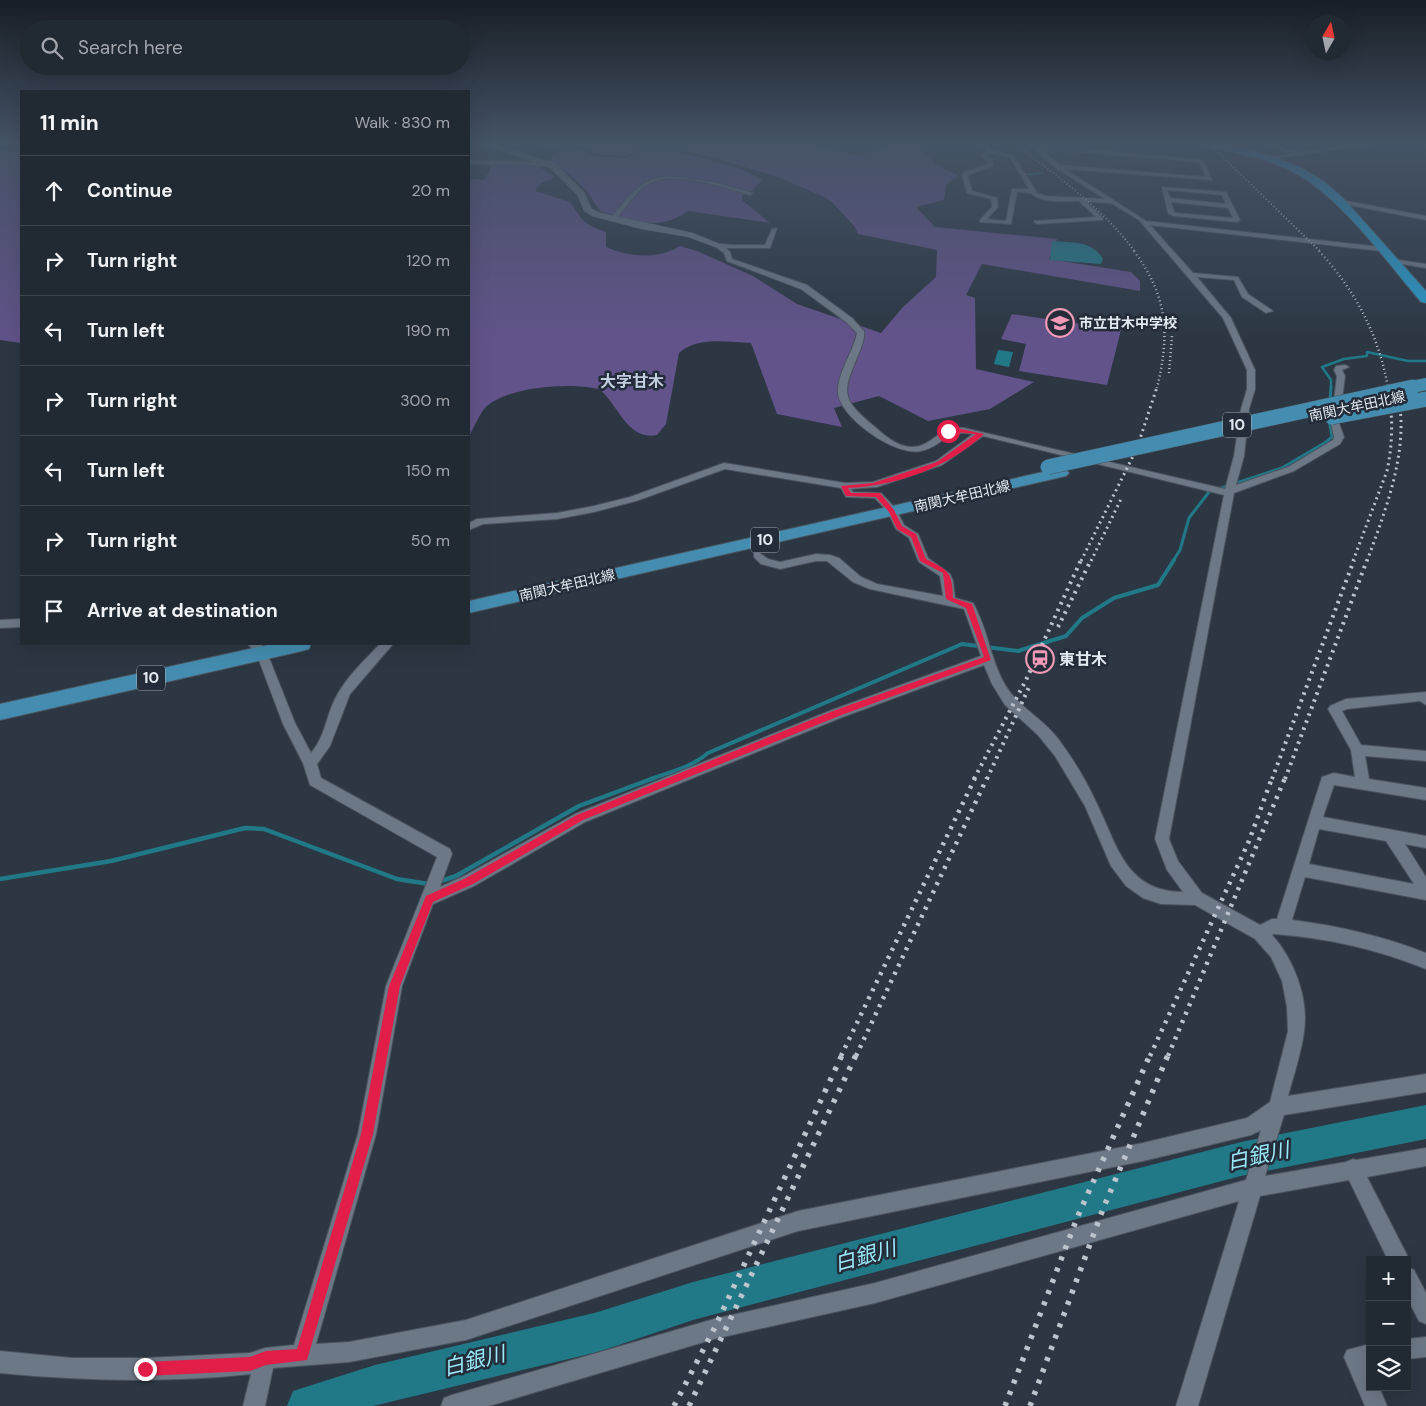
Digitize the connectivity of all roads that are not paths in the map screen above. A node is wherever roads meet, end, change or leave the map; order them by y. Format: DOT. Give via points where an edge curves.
graph roads {
  1 [pos="588,209"];
  2 [pos="622,209"];
  3 [pos="994,209"];
  4 [pos="1011,209"];
  5 [pos="1091,209"];
  6 [pos="1124,209"];
  7 [pos="1170,209"];
  8 [pos="1231,209"];
  9 [pos="1347,209"];
  10 [pos="1372,209"];
  11 [pos="1407,216"];
  12 [pos="1426,218"];
  13 [pos="613,219"];
  14 [pos="1223,219"];
  15 [pos="1036,222"];
  16 [pos="1145,223"];
  17 [pos="1426,224"];
  18 [pos="775,229"];
  19 [pos="1230,234"];
  20 [pos="714,244"];
  21 [pos="1381,249"];
  22 [pos="1394,263"];
  23 [pos="1426,266"];
  24 [pos="1191,275"];
  25 [pos="1426,299"];
  26 [pos="1426,305"];
  27 [pos="1269,311"];
  28 [pos="1345,367"];
  29 [pos="1426,377"];
  30 [pos="1426,384"];
  31 [pos="1426,392"];
  32 [pos="1426,399"];
  33 [pos="1297,412"];
  34 [pos="1266,426"];
  35 [pos="981,434"];
  36 [pos="1055,470"];
  37 [pos="844,486"];
  38 [pos="1229,492"];
  39 [pos="888,507"];
  40 [pos="470,526"];
  41 [pos="758,556"];
  42 [pos="470,596"];
  43 [pos="949,599"];
  44 [pos="470,607"];
  45 [pos="18,623"];
  46 [pos="0,624"];
  47 [pos="287,645"];
  48 [pos="386,645"];
  49 [pos="256,647"];
  50 [pos="988,658"];
  51 [pos="0,700"];
  52 [pos="1426,700"];
  53 [pos="0,712"];
  54 [pos="1358,750"];
  55 [pos="1426,756"];
  56 [pos="310,762"];
  57 [pos="1363,785"];
  58 [pos="1426,794"];
  59 [pos="1314,822"];
  60 [pos="1391,836"];
  61 [pos="1426,842"];
  62 [pos="1300,869"];
  63 [pos="1426,891"];
  64 [pos="1196,898"];
  65 [pos="429,899"];
  66 [pos="1283,926"];
  67 [pos="1260,934"];
  68 [pos="1426,961"];
  69 [pos="1426,1083"];
  70 [pos="1275,1114"];
  71 [pos="1426,1157"];
  72 [pos="1354,1168"];
  73 [pos="1255,1181"];
  74 [pos="1397,1256"];
  75 [pos="1411,1285"];
  76 [pos="1426,1314"];
  77 [pos="1426,1347"];
  78 [pos="1411,1349"];
  79 [pos="1366,1354"];
  80 [pos="302,1355"];
  81 [pos="266,1358"];
  82 [pos="0,1362"];
  83 [pos="1366,1383"];
  84 [pos="1369,1391"];
  85 [pos="256,1396"];
  86 [pos="452,1406"];
  87 [pos="1186,1406"];
  88 [pos="1376,1406"];
  1 -- 13 [label="street"];
  2 -- 13 [label="street"];
  3 -- 4 [label="street" via="982,221 1009,223"];
  5 -- 15 [label="street" via="1101,219"];
  6 -- 16 [label="street"];
  7 -- 14 [label="street" via="1175,214"];
  8 -- 14 [label="street" via="1237,220"];
  9 -- 21 [label="highway"];
  10 -- 11 [label="street"];
  11 -- 12 [label="street"];
  11 -- 17 [label="street"];
  13 -- 20 [label="street" via="690,235"];
  14 -- 19 [label="street"];
  16 -- 19 [label="street"];
  16 -- 24 [label="street"];
  18 -- 20 [label="street" via="768,247"];
  19 -- 21 [label="street"];
  20 -- 35 [label="street" via="727,252 729,260 804,287 849,320 861,333 842,398 848,408 882,438 911,450 928,446 948,431"];
  21 -- 22 [label="highway"];
  22 -- 23 [label="street"];
  22 -- 25 [label="highway"];
  22 -- 26 [label="main road"];
  24 -- 27 [label="street" via="1236,278 1245,296"];
  24 -- 38 [label="street" via="1227,318 1251,370 1251,389 1239,456"];
  28 -- 38 [label="street" via="1338,370 1341,376 1334,423 1339,437 1337,442 1291,469"];
  29 -- 33 [label="main road, bridge"];
  30 -- 33 [label="main road, 南関大牟田北線 / 10, bridge"];
  31 -- 34 [label="main road, 南関大牟田北線 / 10"];
  32 -- 34 [label="main road, bridge" via="1296,424"];
  33 -- 36 [label="main road, 南関大牟田北線 / 10, bridge"];
  34 -- 36 [label="main road, 南関大牟田北線 / 10"];
  35 -- 37 [label="street" via="939,463 874,485"];
  35 -- 38 [label="street"];
  36 -- 39 [label="main road, 南関大牟田北線 / 10"];
  37 -- 39 [label="street" via="849,495 878,495"];
  37 -- 40 [label="street" via="724,466 633,499 594,509 557,516 481,521"];
  38 -- 64 [label="street" via="1162,839 1172,865"];
  39 -- 42 [label="main road, 南関大牟田北線 / 10"];
  39 -- 43 [label="street" via="900,528 914,536 923,560 946,572"];
  39 -- 44 [label="main road, 南関大牟田北線 / 10"];
  41 -- 43 [label="street" via="763,563 774,566 831,558 862,582"];
  43 -- 50 [label="street" via="969,606"];
  45 -- 46 [label="street"];
  47 -- 49 [label="main road, 10"];
  48 -- 56 [label="street" via="346,690 333,716 329,739 322,753"];
  49 -- 51 [label="main road, 10"];
  49 -- 53 [label="main road, 10"];
  49 -- 56 [label="street" via="289,724"];
  50 -- 64 [label="street" via="1003,693 1012,705 1043,730 1054,744 1091,804 1119,868 1142,890 1177,900"];
  50 -- 65 [label="street" via="836,714 580,818 469,881"];
  52 -- 54 [label="street" via="1423,696 1346,704 1334,710"];
  54 -- 55 [label="street"];
  54 -- 57 [label="street"];
  56 -- 65 [label="street" via="315,781 445,854"];
  57 -- 58 [label="street"];
  57 -- 59 [label="street" via="1334,779 1327,781"];
  59 -- 60 [label="street"];
  59 -- 62 [label="street"];
  60 -- 61 [label="street"];
  60 -- 63 [label="street"];
  62 -- 63 [label="street"];
  62 -- 66 [label="street"];
  64 -- 67 [label="street"];
  65 -- 80 [label="street" via="394,986 367,1134"];
  66 -- 67 [label="street" via="1272,926"];
  66 -- 68 [label="street" via="1334,932 1371,941"];
  67 -- 70 [label="street" via="1277,952 1290,980 1295,1007 1296,1031"];
  69 -- 70 [label="street"];
  70 -- 73 [label="street"];
  70 -- 80 [label="street" via="1250,1126 1143,1152 798,1221 466,1330 349,1352"];
  71 -- 72 [label="street"];
  72 -- 73 [label="street"];
  72 -- 74 [label="street"];
  73 -- 86 [label="street" via="875,1293 714,1329"];
  73 -- 87 [label="street"];
  75 -- 76 [label="street"];
  77 -- 78 [label="street"];
  79 -- 83 [label="street" via="1354,1356"];
  80 -- 81 [label="street"];
  81 -- 82 [label="street" via="250,1364 145,1369 72,1368"];
  81 -- 85 [label="street"];
  84 -- 88 [label="street"];
}
